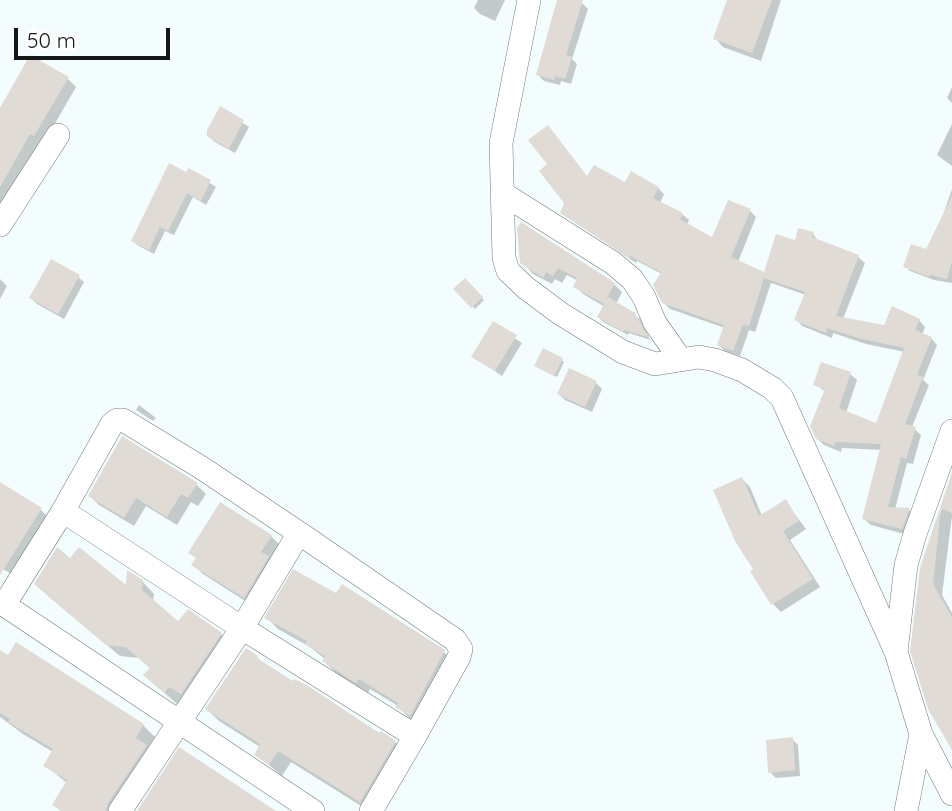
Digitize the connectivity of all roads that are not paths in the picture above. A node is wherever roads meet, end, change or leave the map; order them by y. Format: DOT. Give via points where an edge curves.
graph roads {
  1 [pos="529,0"];
  2 [pos="58,135"];
  3 [pos="502,192"];
  4 [pos="0,225"];
  5 [pos="681,360"];
  6 [pos="952,431"];
  7 [pos="63,511"];
  8 [pos="299,533"];
  9 [pos="2,603"];
  10 [pos="242,628"];
  11 [pos="896,652"];
  12 [pos="180,721"];
  13 [pos="921,734"];
  14 [pos="415,736"];
  15 [pos="952,794"];
  16 [pos="120,811"];
  17 [pos="313,811"];
  18 [pos="371,811"];
  19 [pos="906,811"];
  1 -- 3 [label="street" via="501,143"];
  2 -- 4 [label="street"];
  3 -- 5 [label="street" via="632,279 654,323"];
  3 -- 5 [label="street" via="504,258 514,277 561,314 624,352 655,364"];
  5 -- 11 [label="street" via="699,357 726,363 782,398"];
  6 -- 11 [label="street" via="906,565"];
  7 -- 8 [label="street" via="112,424 123,420"];
  7 -- 9 [label="street"];
  7 -- 10 [label="street"];
  8 -- 10 [label="street"];
  8 -- 14 [label="street" via="455,640 461,649"];
  9 -- 12 [label="street"];
  10 -- 12 [label="street"];
  10 -- 14 [label="street"];
  11 -- 13 [label="street"];
  12 -- 16 [label="street"];
  12 -- 17 [label="street"];
  13 -- 15 [label="street"];
  13 -- 19 [label="street"];
  14 -- 18 [label="street"];
}
